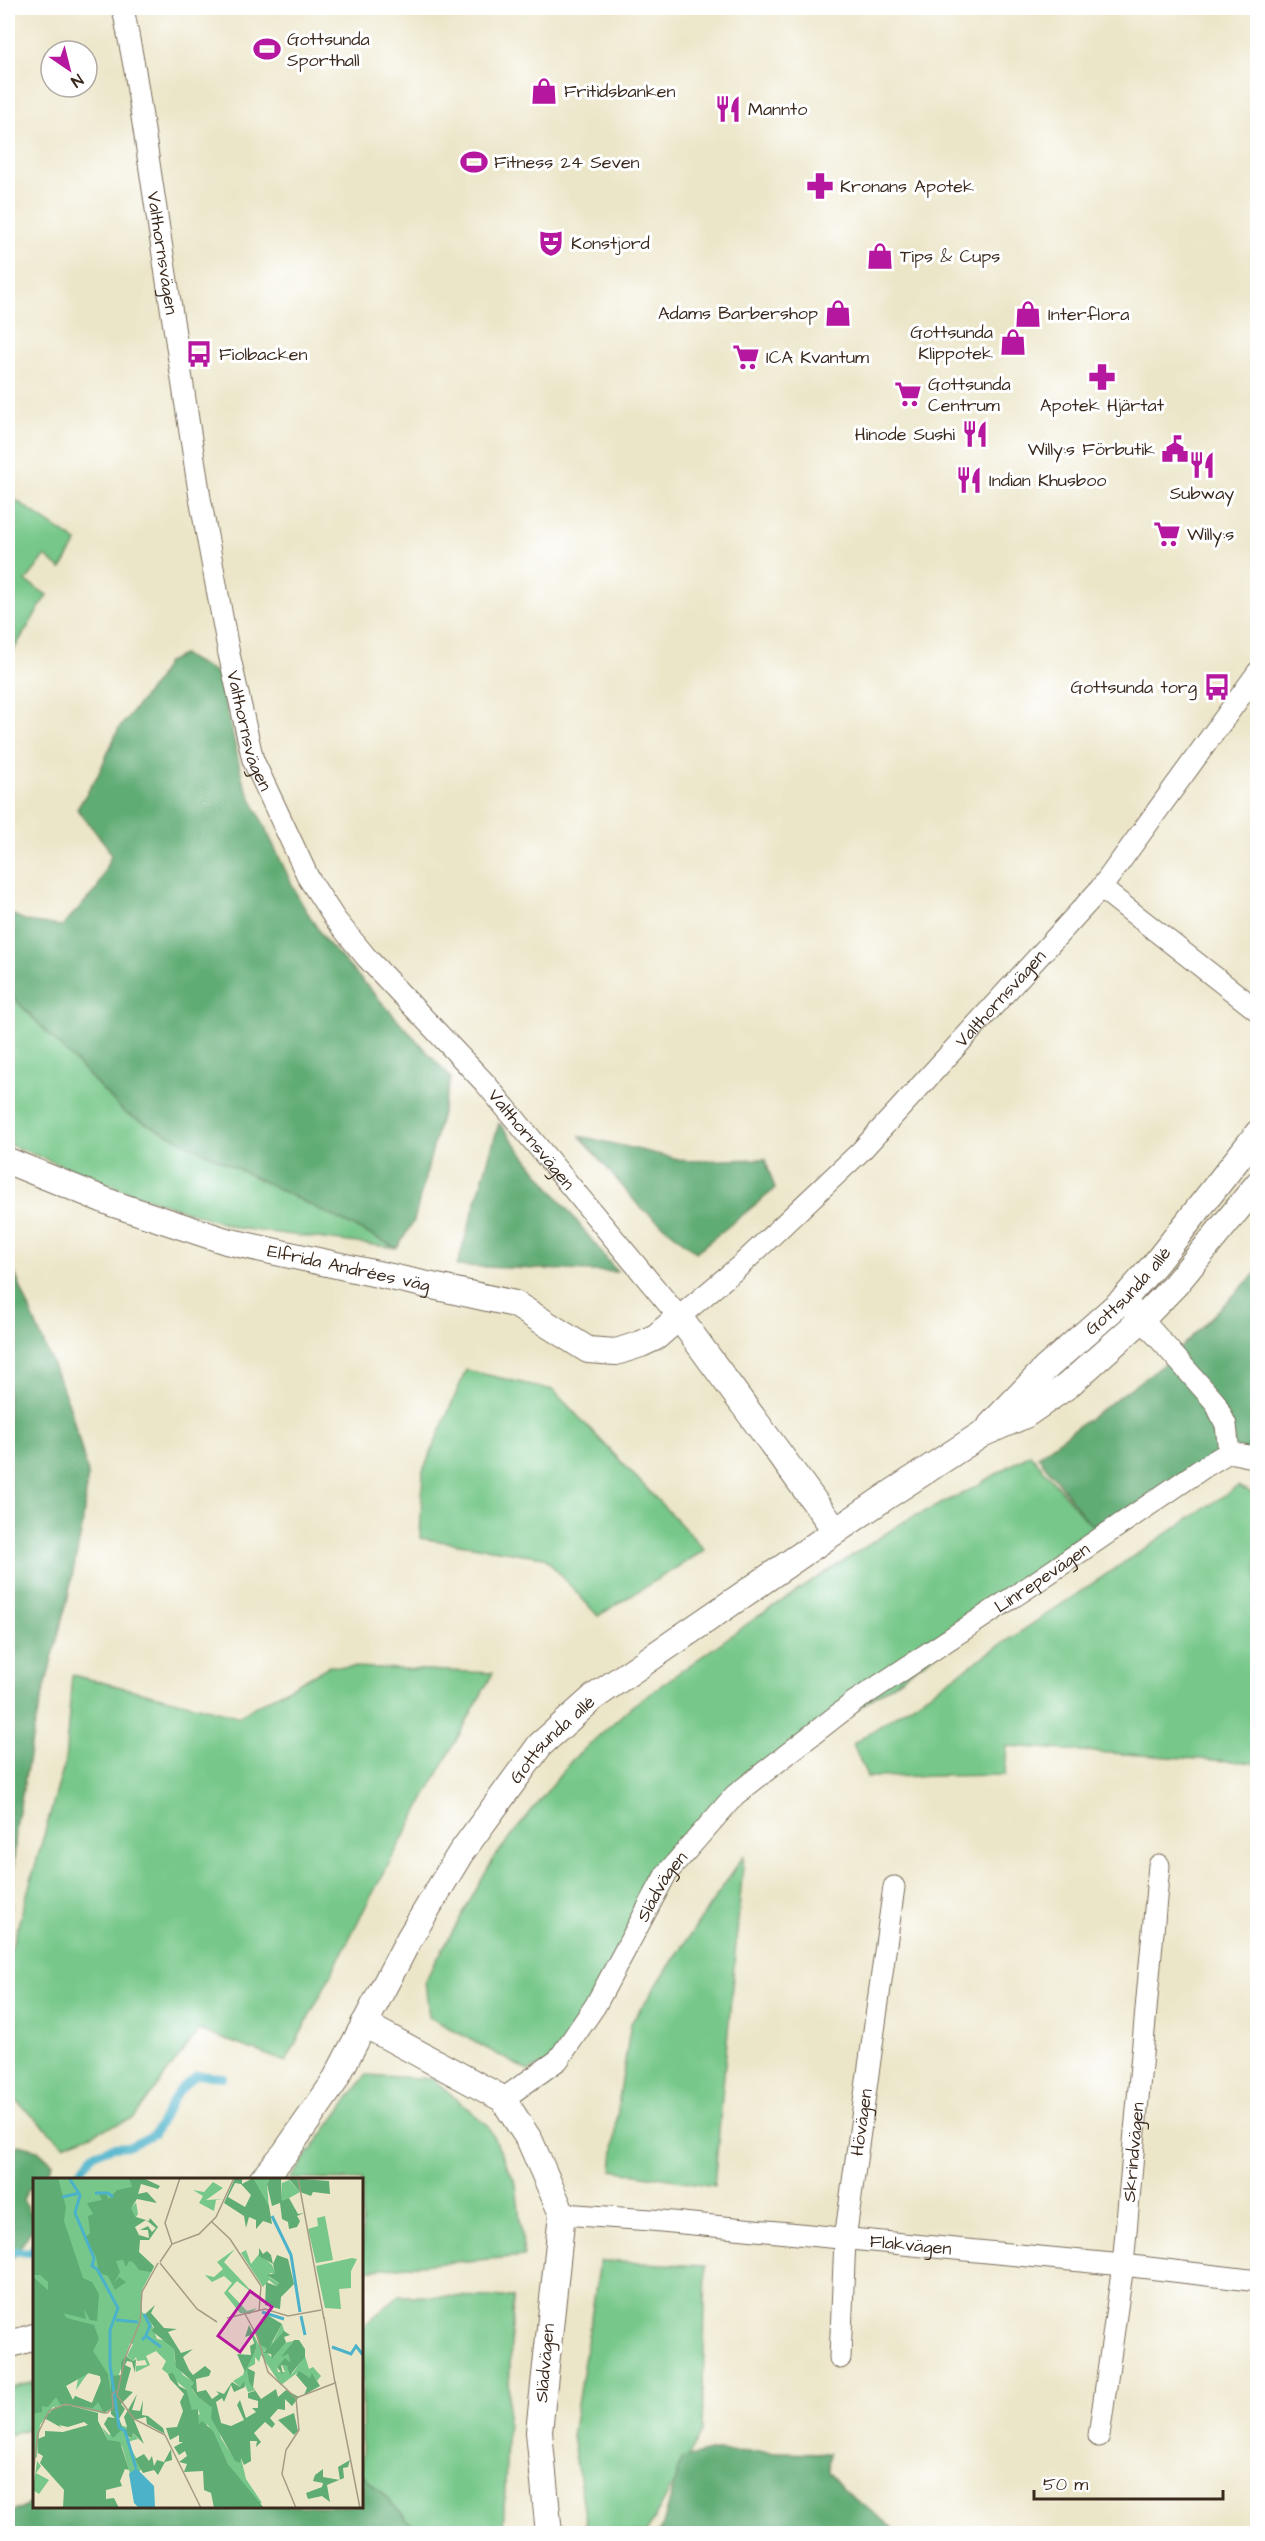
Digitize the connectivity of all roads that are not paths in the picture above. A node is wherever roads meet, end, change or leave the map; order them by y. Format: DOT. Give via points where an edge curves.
graph roads {
  1 [pos="123,8"];
  2 [pos="1257,672"];
  3 [pos="1101,888"];
  4 [pos="1257,1011"];
  5 [pos="1257,1133"];
  6 [pos="8,1161"];
  7 [pos="1257,1184"];
  8 [pos="1124,1299"];
  9 [pos="680,1317"];
  10 [pos="1141,1320"];
  11 [pos="982,1434"];
  12 [pos="1229,1452"];
  13 [pos="1257,1458"];
  14 [pos="836,1531"];
  15 [pos="854,1702"];
  16 [pos="1159,1865"];
  17 [pos="894,1887"];
  18 [pos="364,2024"];
  19 [pos="503,2099"];
  20 [pos="264,2178"];
  21 [pos="562,2214"];
  22 [pos="845,2239"];
  23 [pos="1123,2265"];
  24 [pos="1257,2281"];
  25 [pos="33,2337"];
  26 [pos="8,2345"];
  27 [pos="840,2358"];
  28 [pos="1099,2436"];
  29 [pos="549,2534"];
  1 -- 9 [label="street, Valthornsvägen" via="200,498 253,760 309,879 334,919 486,1083"];
  2 -- 3 [label="street, Valthornsvägen"];
  3 -- 4 [label="street"];
  3 -- 9 [label="street, Valthornsvägen" via="861,1151 749,1258"];
  5 -- 8 [label="street, Gottsunda allé"];
  6 -- 9 [label="street, Elfrida Andrées väg" via="114,1204 226,1241 515,1304 588,1350 616,1352 641,1344"];
  7 -- 10 [label="street, Gottsunda allé" via="1175,1285"];
  8 -- 10 [label="street"];
  8 -- 11 [label="street, Gottsunda allé" via="1045,1369"];
  9 -- 14 [label="street, Valthornsvägen"];
  10 -- 11 [label="street, Gottsunda allé" via="1067,1386 1025,1415"];
  10 -- 12 [label="street" via="1215,1402 1226,1425"];
  11 -- 14 [label="street, Gottsunda allé"];
  12 -- 13 [label="street"];
  12 -- 15 [label="street, Linrepevägen"];
  14 -- 18 [label="street, Gottsunda allé" via="594,1697 540,1745 460,1854"];
  15 -- 19 [label="street, Slädvägen" via="727,1804 666,1874 595,2006 558,2060"];
  16 -- 23 [label="street, Skrindvägen"];
  17 -- 22 [label="street, Hövägen"];
  18 -- 19 [label="street, Slädvägen"];
  18 -- 20 [label="street, Gottsunda allé" via="333,2084"];
  19 -- 21 [label="street, Slädvägen" via="530,2141"];
  21 -- 22 [label="street, Flakvägen"];
  21 -- 29 [label="street, Slädvägen" via="539,2432"];
  22 -- 23 [label="street, Flakvägen"];
  22 -- 27 [label="street, Hövägen"];
  23 -- 24 [label="street, Flakvägen"];
  23 -- 28 [label="street, Skrindvägen"];
  25 -- 26 [label="street"];
}
